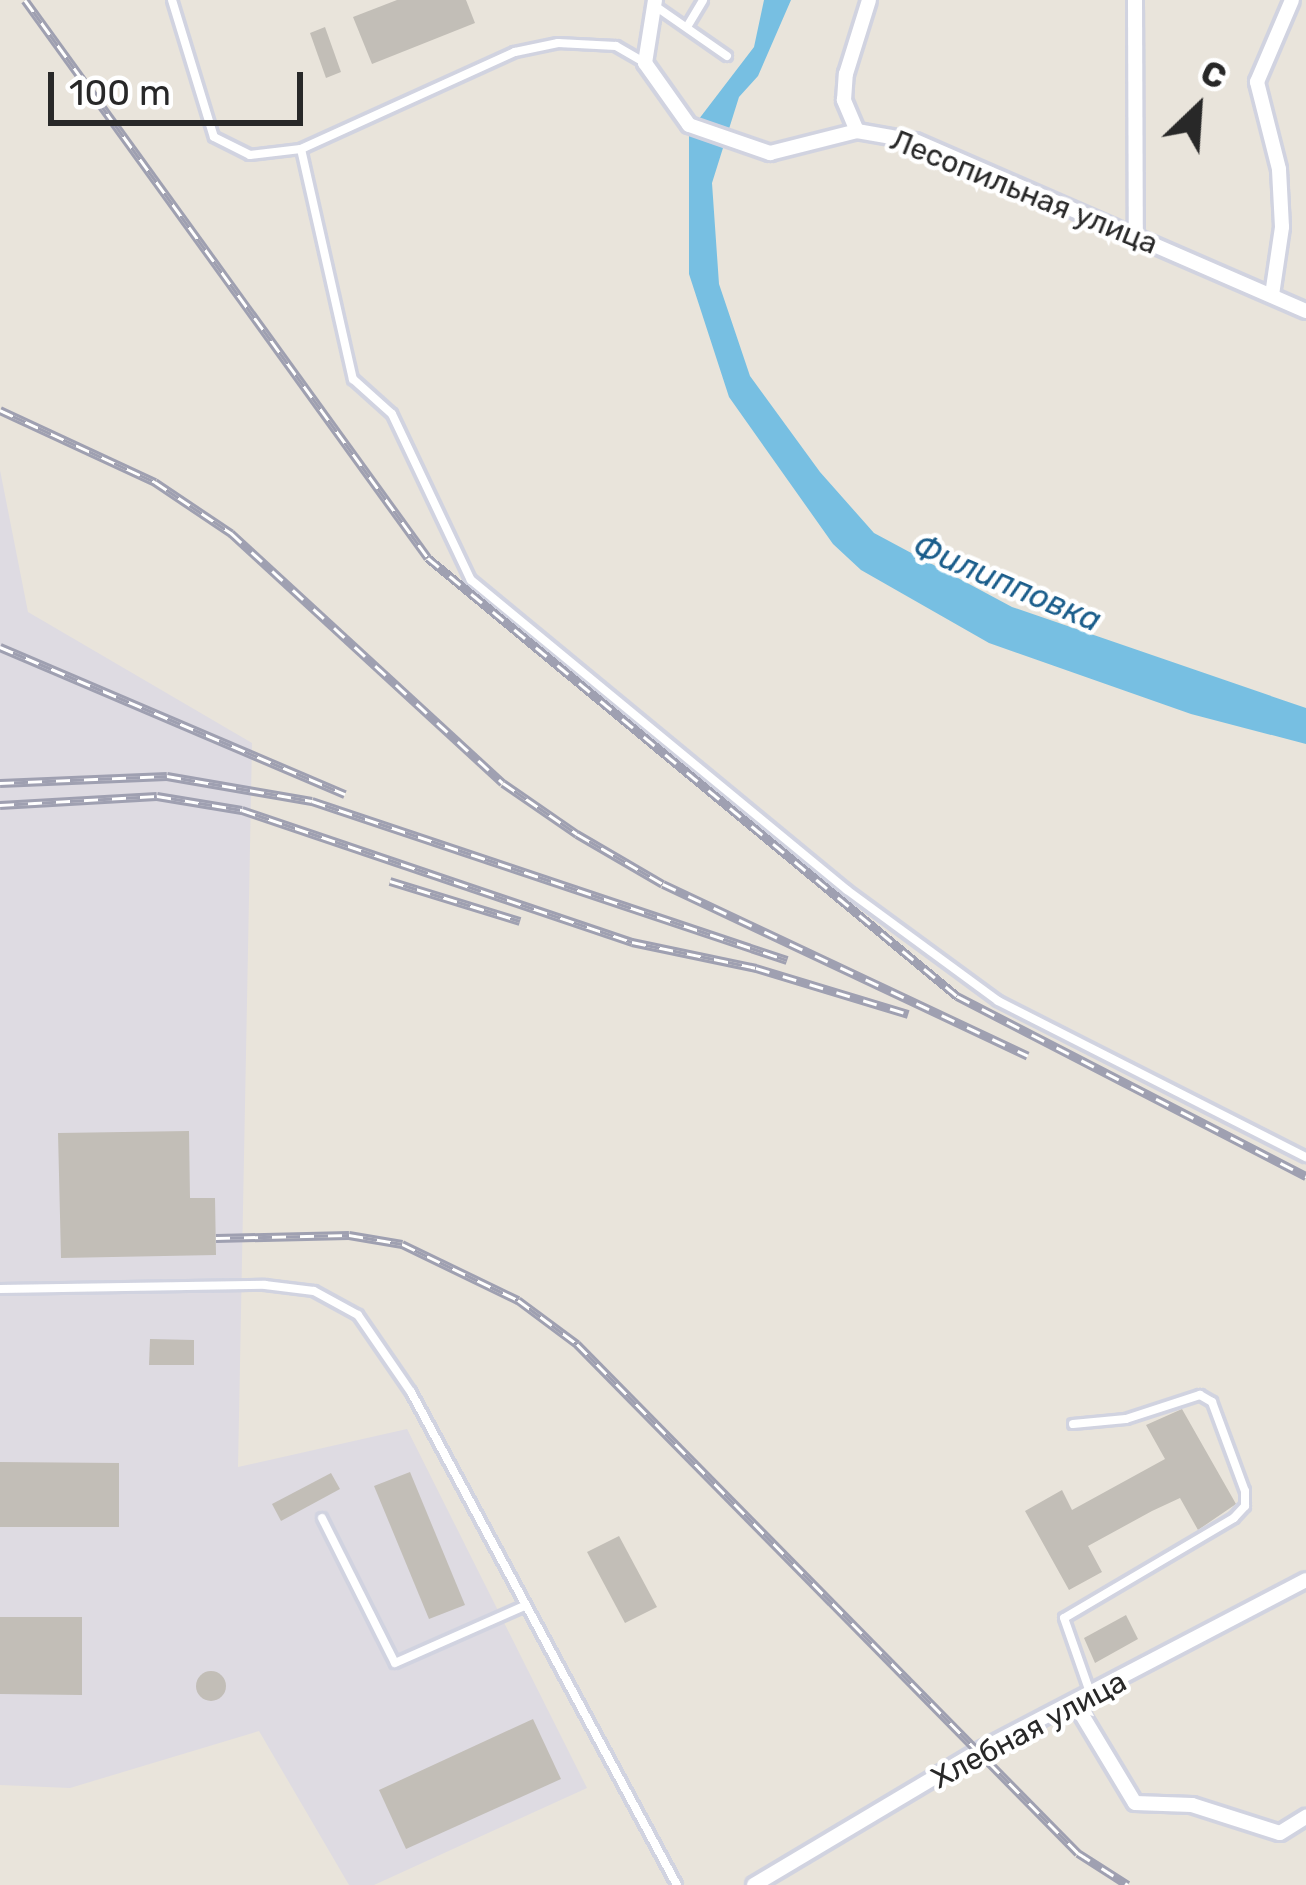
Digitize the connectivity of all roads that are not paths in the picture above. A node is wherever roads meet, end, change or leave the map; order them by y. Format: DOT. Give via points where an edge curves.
graph roads {
  1 [pos="172,0"];
  2 [pos="703,0"];
  3 [pos="868,0"];
  4 [pos="1136,0"];
  5 [pos="1292,0"];
  6 [pos="657,4"];
  7 [pos="687,27"];
  8 [pos="727,56"];
  9 [pos="644,63"];
  10 [pos="857,131"];
  11 [pos="301,149"];
  12 [pos="1136,237"];
  13 [pos="1272,295"];
  14 [pos="1306,311"];
  15 [pos="1306,1157"];
  16 [pos="0,1288"];
  17 [pos="1073,1424"];
  18 [pos="322,1518"];
  19 [pos="1306,1580"];
  20 [pos="524,1606"];
  21 [pos="1092,1697"];
  22 [pos="1076,1705"];
  23 [pos="1306,1817"];
  24 [pos="677,1885"];
  25 [pos="754,1885"];
  1 -- 11 [label="lane" via="214,137 250,155"];
  2 -- 7 [label="lane"];
  3 -- 10 [label="street" via="846,74 844,100"];
  4 -- 12 [label="street"];
  5 -- 13 [label="street" via="1257,82 1280,169"];
  6 -- 7 [label="lane"];
  6 -- 9 [label="street"];
  7 -- 8 [label="lane"];
  9 -- 10 [label="street, Лесопильная улица" via="689,125 733,145 770,154"];
  9 -- 11 [label="lane" via="616,46 558,43 515,52"];
  10 -- 12 [label="street, Лесопильная улица" via="915,142"];
  11 -- 15 [label="lane" via="353,379 392,414 470,580 847,890 998,1001"];
  12 -- 13 [label="street, Лесопильная улица"];
  13 -- 14 [label="street, Лесопильная улица"];
  16 -- 20 [label="lane" via="265,1285 314,1291 358,1315 410,1392"];
  17 -- 21 [label="lane" via="1126,1419 1200,1395 1212,1402 1245,1491 1245,1507 1234,1518 1064,1618"];
  18 -- 20 [label="lane" via="395,1663"];
  19 -- 21 [label="street, Хлебная улица"];
  20 -- 24 [label="lane"];
  21 -- 22 [label="street, Хлебная улица"];
  22 -- 23 [label="street" via="1135,1802 1192,1805 1280,1834"];
  22 -- 25 [label="street, Хлебная улица" via="977,1752"];
}
